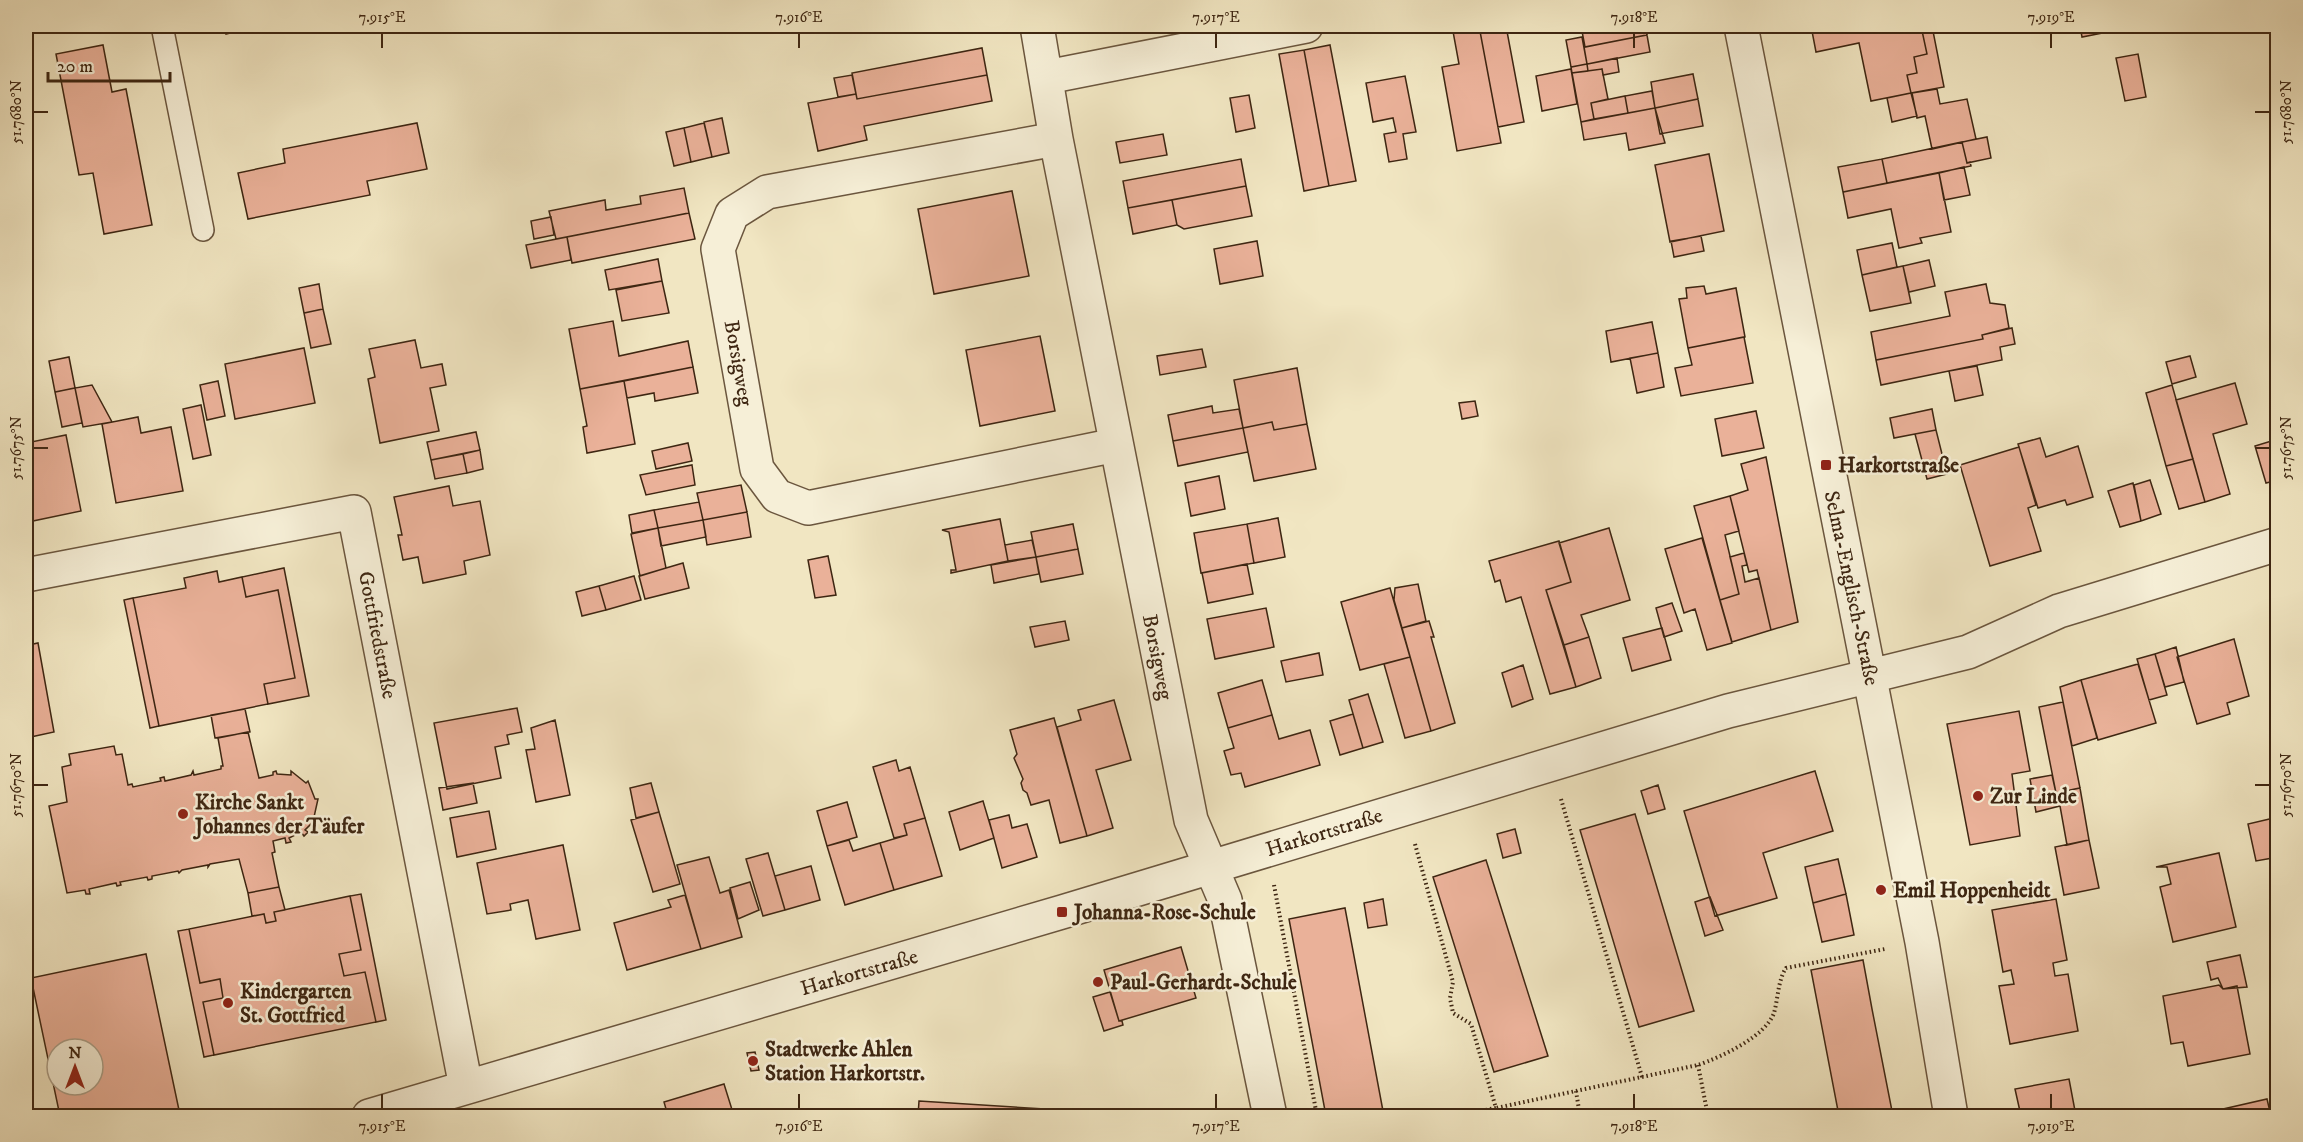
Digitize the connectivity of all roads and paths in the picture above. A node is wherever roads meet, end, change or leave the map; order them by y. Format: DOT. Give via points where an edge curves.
graph roads {
  1 [pos="162,26"];
  2 [pos="1037,26"];
  3 [pos="1306,26"];
  4 [pos="1741,26"];
  5 [pos="1047,77"];
  6 [pos="1056,139"];
  7 [pos="202,230"];
  8 [pos="1116,445"];
  9 [pos="2277,544"];
  10 [pos="26,575"];
  11 [pos="1870,676"];
  12 [pos="1551,764"];
  13 [pos="1405,808"];
  14 [pos="1268,849"];
  15 [pos="1212,866"];
  16 [pos="1922,942"];
  17 [pos="1698,1065"];
  18 [pos="1642,1077"];
  19 [pos="466,1087"];
  20 [pos="1576,1091"];
  21 [pos="1496,1108"];
  22 [pos="369,1116"];
  23 [pos="1270,1116"];
  24 [pos="1317,1116"];
  25 [pos="1452,1116"];
  26 [pos="1498,1116"];
  27 [pos="1580,1116"];
  28 [pos="1708,1116"];
  29 [pos="1951,1116"];
  1 -- 7 [label="lane"];
  2 -- 5 [label="street, Borsigweg"];
  3 -- 5 [label="street"];
  4 -- 11 [label="street, Selma-Englisch-Straße"];
  5 -- 6 [label="street, Borsigweg"];
  6 -- 8 [label="street, Borsigweg"];
  6 -- 8 [label="street, Borsigweg" via="767,192 732,214 718,249 758,469 777,496 808,508"];
  8 -- 15 [label="street, Borsigweg" via="1191,820"];
  9 -- 11 [label="street, Harkortstraße" via="2059,610 1968,652"];
  10 -- 19 [label="street, Gottfriedstraße" via="354,512"];
  11 -- 12 [label="street, Harkortstraße" via="1728,711"];
  11 -- 16 [label="street, Selma-Englisch-Straße"];
  12 -- 13 [label="street, Harkortstraße"];
  12 -- 18 [label="path"];
  13 -- 14 [label="street, Harkortstraße"];
  13 -- 21 [label="path" via="1453,982 1453,1013 1471,1024"];
  14 -- 15 [label="street, Harkortstraße"];
  14 -- 24 [label="path"];
  15 -- 19 [label="street, Harkortstraße"];
  15 -- 23 [label="street, Borsigweg" via="1225,900"];
  16 -- 17 [label="path" via="1785,968 1773,1015 1762,1031 1719,1058"];
  16 -- 29 [label="street, Selma-Englisch-Straße"];
  17 -- 18 [label="path"];
  17 -- 28 [label="path"];
  18 -- 20 [label="path"];
  19 -- 22 [label="street, Harkortstraße"];
  20 -- 21 [label="path"];
  20 -- 27 [label="path"];
  21 -- 25 [label="path"];
  21 -- 26 [label="path"];
}
